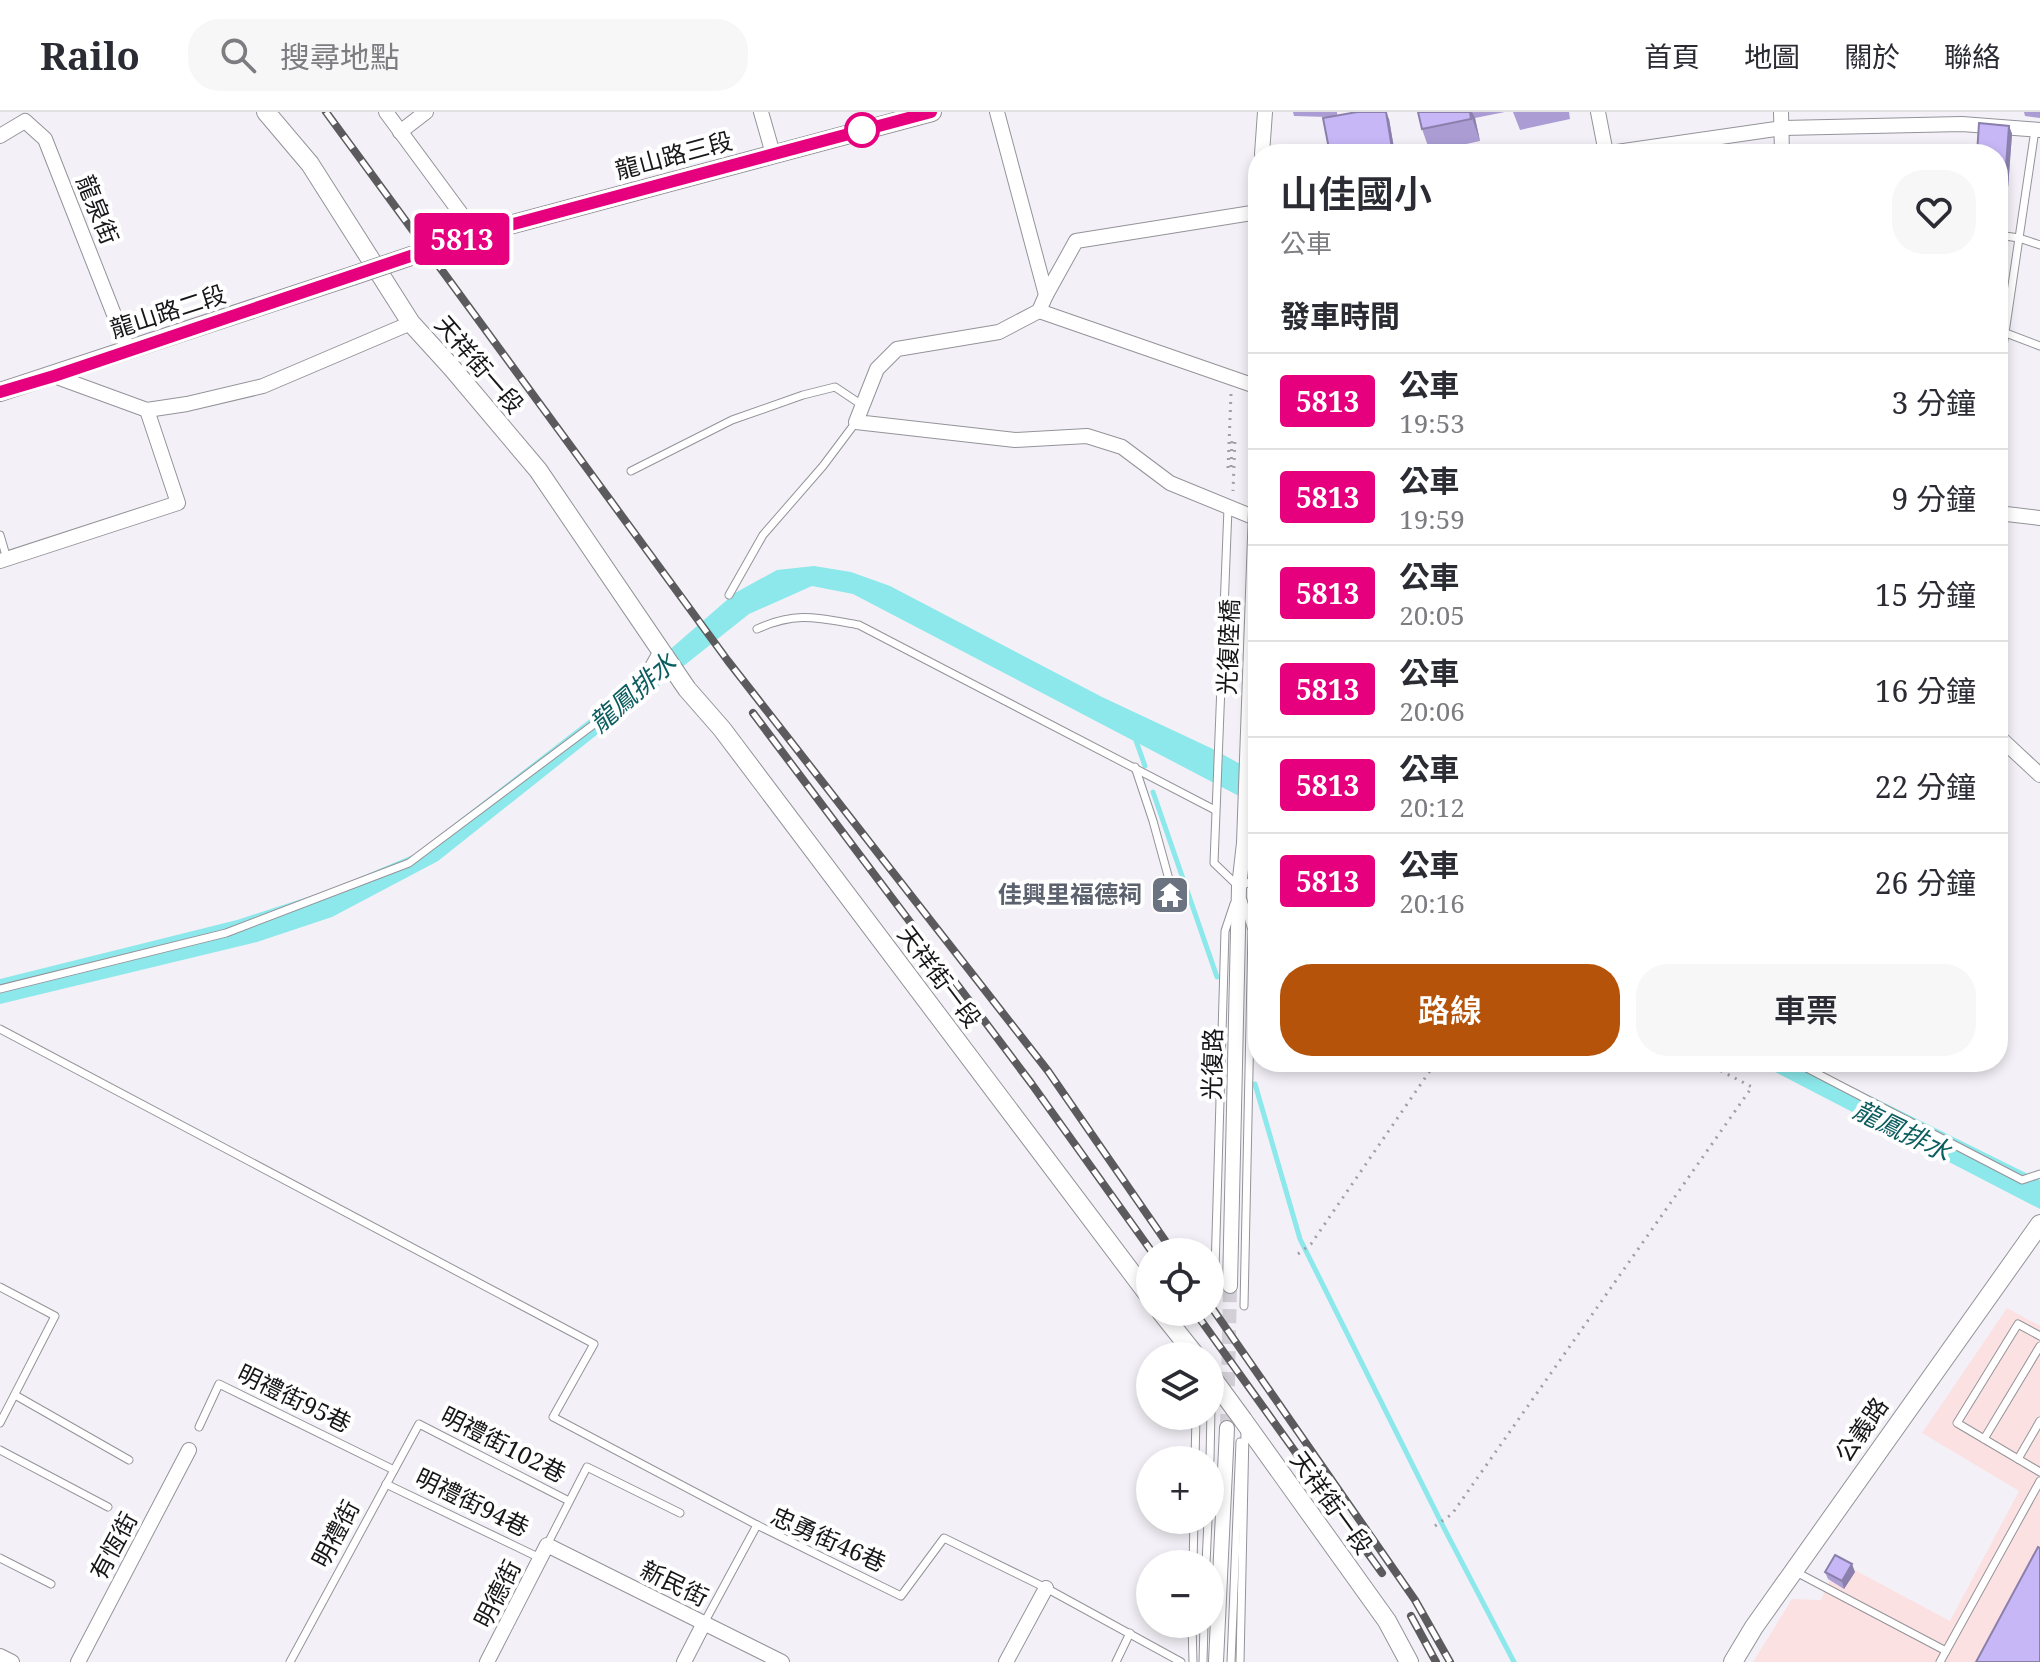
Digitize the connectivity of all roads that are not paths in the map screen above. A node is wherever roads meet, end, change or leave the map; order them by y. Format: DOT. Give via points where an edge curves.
graph roads {
  1 [pos="266,112"];
  2 [pos="386,112"];
  3 [pos="426,112"];
  4 [pos="761,112"];
  5 [pos="932,112"];
  6 [pos="997,112"];
  7 [pos="1265,112"];
  8 [pos="1598,112"];
  9 [pos="1781,112"];
  10 [pos="1783,128"];
  11 [pos="2037,130"];
  12 [pos="400,132"];
  13 [pos="0,136"];
  14 [pos="1263,144"];
  15 [pos="1603,144"];
  16 [pos="1673,144"];
  17 [pos="1782,144"];
  18 [pos="773,154"];
  19 [pos="1248,214"];
  20 [pos="476,234"];
  21 [pos="2008,236"];
  22 [pos="2019,238"];
  23 [pos="2040,245"];
  24 [pos="352,276"];
  25 [pos="2008,294"];
  26 [pos="1046,295"];
  27 [pos="1039,311"];
  28 [pos="411,323"];
  29 [pos="2008,333"];
  30 [pos="2040,346"];
  31 [pos="128,350"];
  32 [pos="54,376"];
  33 [pos="1248,384"];
  34 [pos="0,392"];
  35 [pos="862,406"];
  36 [pos="147,410"];
  37 [pos="856,422"];
  38 [pos="631,471"];
  39 [pos="1230,506"];
  40 [pos="1248,514"];
  41 [pos="2008,514"];
  42 [pos="2040,518"];
  43 [pos="0,535"];
  44 [pos="4,560"];
  45 [pos="729,595"];
  46 [pos="757,629"];
  47 [pos="660,647"];
  48 [pos="1248,732"];
  49 [pos="2008,745"];
  50 [pos="1135,767"];
  51 [pos="2040,775"];
  52 [pos="1215,810"];
  53 [pos="1244,843"];
  54 [pos="1170,883"];
  55 [pos="1248,883"];
  56 [pos="1239,887"];
  57 [pos="1248,917"];
  58 [pos="0,989"];
  59 [pos="0,1029"];
  60 [pos="1249,1072"];
  61 [pos="1814,1072"];
  62 [pos="2040,1174"];
  63 [pos="2037,1231"];
  64 [pos="1216,1238"];
  65 [pos="1136,1278"];
  66 [pos="1230,1286"];
  67 [pos="0,1287"];
  68 [pos="1244,1306"];
  69 [pos="1172,1326"];
  70 [pos="2040,1336"];
  71 [pos="1185,1342"];
  72 [pos="2040,1346"];
  73 [pos="15,1395"];
  74 [pos="1224,1399"];
  75 [pos="2040,1421"];
  76 [pos="0,1423"];
  77 [pos="419,1424"];
  78 [pos="1239,1424"];
  79 [pos="199,1427"];
  80 [pos="1984,1439"];
  81 [pos="1240,1442"];
  82 [pos="0,1450"];
  83 [pos="189,1450"];
  84 [pos="2018,1459"];
  85 [pos="129,1460"];
  86 [pos="394,1470"];
  87 [pos="2040,1472"];
  88 [pos="2040,1481"];
  89 [pos="386,1484"];
  90 [pos="569,1501"];
  91 [pos="108,1507"];
  92 [pos="680,1513"];
  93 [pos="757,1525"];
  94 [pos="544,1552"];
  95 [pos="0,1558"];
  96 [pos="1794,1571"];
  97 [pos="51,1584"];
  98 [pos="1046,1588"];
  99 [pos="704,1623"];
  100 [pos="1130,1633"];
  101 [pos="1192,1638"];
  102 [pos="1204,1638"];
  103 [pos="1946,1651"];
  104 [pos="0,1656"];
  105 [pos="12,1662"];
  106 [pos="78,1662"];
  107 [pos="290,1662"];
  108 [pos="487,1662"];
  109 [pos="684,1662"];
  110 [pos="782,1662"];
  111 [pos="1006,1662"];
  112 [pos="1116,1662"];
  113 [pos="1181,1662"];
  114 [pos="1193,1662"];
  115 [pos="1203,1662"];
  116 [pos="1216,1662"];
  117 [pos="1231,1662"];
  118 [pos="1240,1662"];
  119 [pos="1409,1662"];
  120 [pos="1733,1662"];
  121 [pos="1940,1662"];
  1 -- 28 [label="street, 天祥街一段" via="310,164"];
  2 -- 12 [label="street"];
  3 -- 12 [label="street"];
  4 -- 18 [label="street"];
  5 -- 18 [label="street, 龍山路三段"];
  6 -- 26 [label="street"];
  7 -- 14 [label="street"];
  8 -- 15 [label="street"];
  9 -- 10 [label="street"];
  10 -- 11 [label="street" via="1962,124"];
  10 -- 16 [label="street"];
  10 -- 17 [label="street"];
  11 -- 22 [label="lane"];
  12 -- 20 [label="street"];
  13 -- 31 [label="street, 龍泉街" via="25,121 45,139"];
  18 -- 20 [label="street, 龍山路三段"];
  19 -- 26 [label="street" via="1076,241"];
  20 -- 24 [label="street, 龍山路三段, bridge"];
  21 -- 22 [label="lane"];
  22 -- 23 [label="lane"];
  22 -- 25 [label="lane"];
  24 -- 31 [label="street, 龍山路二段"];
  26 -- 27 [label="street"];
  27 -- 33 [label="street"];
  27 -- 35 [label="street" via="999,332 897,349 877,369"];
  28 -- 36 [label="street" via="263,386"];
  28 -- 47 [label="street, 天祥街一段" via="538,470"];
  29 -- 30 [label="lane"];
  31 -- 32 [label="street, 龍山路二段"];
  32 -- 34 [label="street, 龍山路二段"];
  32 -- 36 [label="street"];
  35 -- 37 [label="street"];
  35 -- 38 [label="lane" via="835,387 803,395 732,420"];
  36 -- 44 [label="street" via="178,503"];
  37 -- 39 [label="street" via="1015,440 1087,436 1122,447 1170,483"];
  37 -- 45 [label="lane" via="763,535"];
  39 -- 40 [label="street"];
  39 -- 52 [label="lane"];
  41 -- 42 [label="street"];
  43 -- 44 [label="lane"];
  46 -- 50 [label="lane" via="807,616 859,625"];
  47 -- 58 [label="lane" via="639,683 605,716 409,863 226,933"];
  47 -- 65 [label="street, 天祥街一段"];
  48 -- 53 [label="street, 光復陸橋, bridge"];
  49 -- 51 [label="street"];
  50 -- 52 [label="lane"];
  50 -- 54 [label="lane"];
  52 -- 56 [label="lane" via="1214,863"];
  53 -- 56 [label="street, 光復路"];
  55 -- 56 [label="lane"];
  56 -- 57 [label="lane"];
  56 -- 64 [label="lane" via="1225,931"];
  56 -- 66 [label="street, 光復路"];
  59 -- 93 [label="lane" via="594,1344 553,1417"];
  60 -- 68 [label="lane"];
  61 -- 62 [label="lane" via="2022,1180"];
  63 -- 96 [label="street, 公義路"];
  67 -- 73 [label="lane" via="55,1316"];
  69 -- 71 [label="street"];
  70 -- 80 [label="lane" via="2018,1324 1957,1423"];
  72 -- 80 [label="lane"];
  73 -- 76 [label="lane"];
  73 -- 85 [label="lane"];
  74 -- 78 [label="street, 天祥街一段, bridge"];
  75 -- 84 [label="lane"];
  77 -- 86 [label="lane, 明禮街"];
  77 -- 90 [label="lane, 明禮街102巷"];
  78 -- 116 [label="street"];
  78 -- 118 [label="lane"];
  78 -- 119 [label="street, 天祥街一段" via="1387,1621"];
  79 -- 86 [label="lane, 明禮街95巷" via="219,1384"];
  80 -- 84 [label="lane"];
  81 -- 117 [label="lane"];
  82 -- 91 [label="lane"];
  83 -- 106 [label="street, 有恆街"];
  84 -- 87 [label="lane"];
  86 -- 89 [label="lane, 明禮街"];
  88 -- 103 [label="lane"];
  89 -- 94 [label="lane, 明禮街94巷"];
  89 -- 107 [label="lane, 明禮街"];
  90 -- 92 [label="lane" via="587,1467"];
  90 -- 94 [label="lane"];
  93 -- 98 [label="lane, 忠勇街46巷" via="901,1596 944,1538"];
  93 -- 99 [label="lane, 忠勇街46巷"];
  94 -- 99 [label="street, 新民街"];
  94 -- 108 [label="street, 明德街"];
  95 -- 97 [label="lane"];
  96 -- 103 [label="lane"];
  96 -- 120 [label="street, 公義路"];
  98 -- 100 [label="lane"];
  98 -- 111 [label="street"];
  99 -- 109 [label="street"];
  99 -- 110 [label="street, 新民街"];
  100 -- 112 [label="lane"];
  100 -- 113 [label="lane"];
  101 -- 114 [label="lane"];
  102 -- 115 [label="lane"];
  103 -- 121 [label="lane"];
  104 -- 105 [label="street"];
}
